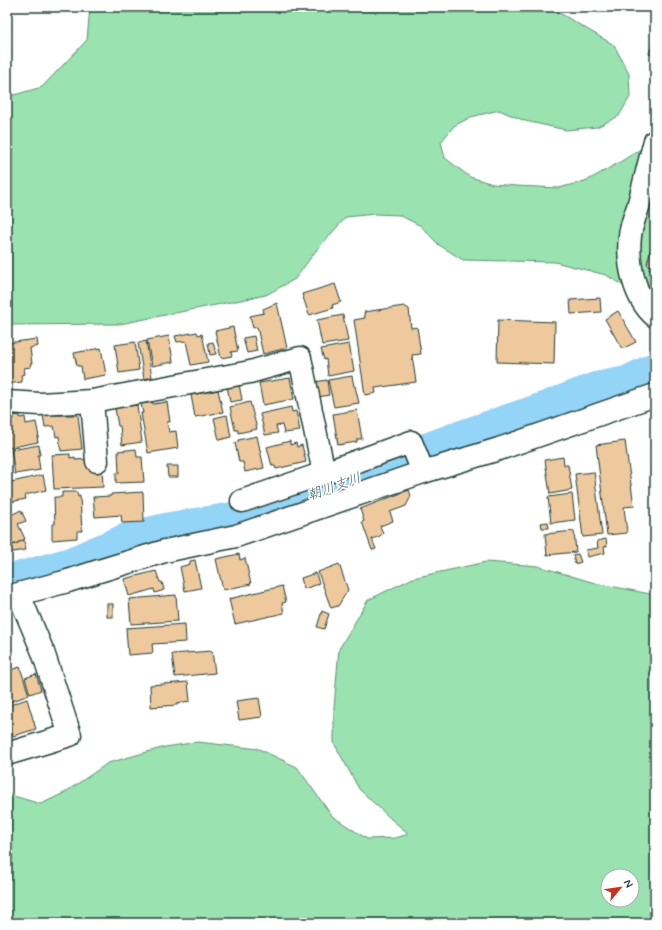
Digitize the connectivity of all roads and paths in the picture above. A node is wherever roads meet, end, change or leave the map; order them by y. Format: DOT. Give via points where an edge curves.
graph roads {
  1 [pos="655,141"];
  2 [pos="655,316"];
  3 [pos="655,395"];
  4 [pos="92,401"];
  5 [pos="7,402"];
  6 [pos="97,461"];
  7 [pos="423,472"];
  8 [pos="324,473"];
  9 [pos="242,501"];
  10 [pos="12,596"];
  11 [pos="7,754"];
  1 -- 2 [label="street" via="630,236 631,268 636,290"];
  3 -- 7 [label="street" via="499,449"];
  4 -- 5 [label="street" via="40,404"];
  4 -- 6 [label="street"];
  4 -- 8 [label="street" via="250,372 300,358"];
  7 -- 8 [label="street" via="411,442"];
  7 -- 10 [label="street" via="236,536 165,551"];
  8 -- 9 [label="street"];
  10 -- 11 [label="street" via="43,652 70,735"];
}
